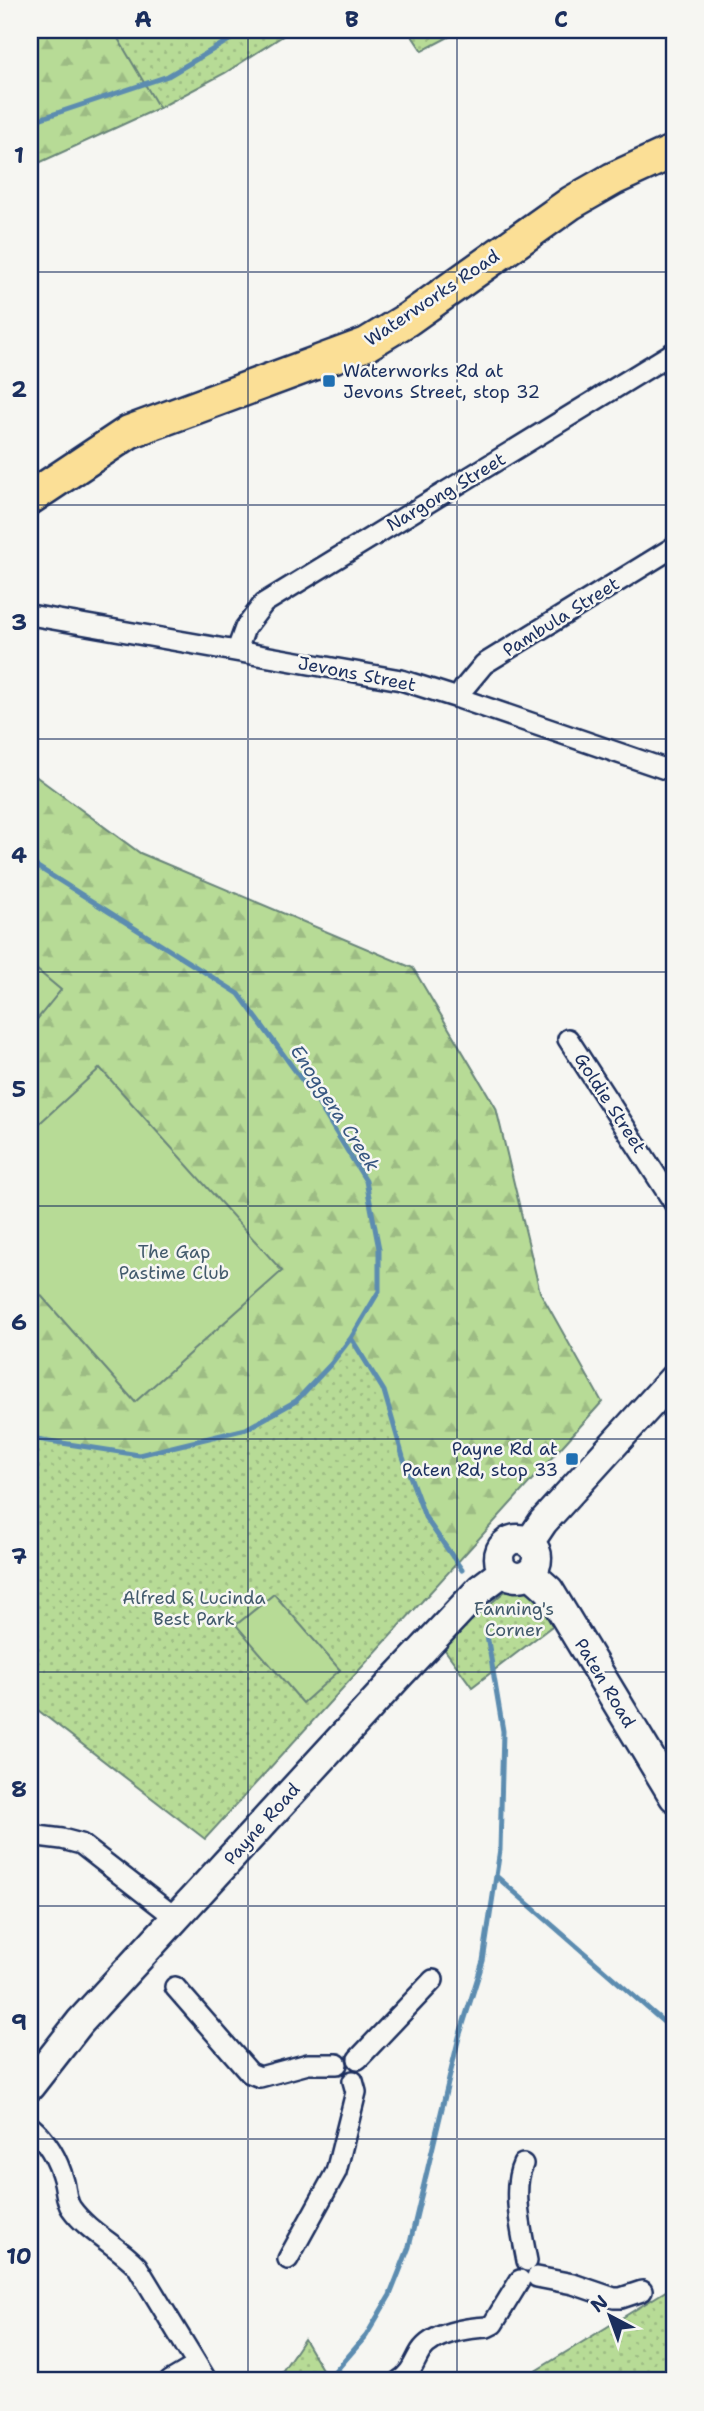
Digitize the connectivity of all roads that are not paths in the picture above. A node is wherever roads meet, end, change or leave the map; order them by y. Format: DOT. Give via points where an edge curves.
graph roads {
  1 [pos="674,151"];
  2 [pos="674,352"];
  3 [pos="30,498"];
  4 [pos="674,547"];
  5 [pos="30,615"];
  6 [pos="237,650"];
  7 [pos="458,698"];
  8 [pos="674,772"];
  9 [pos="568,1039"];
  10 [pos="674,1203"];
  11 [pos="674,1378"];
  12 [pos="517,1572"];
  13 [pos="674,1797"];
  14 [pos="30,1835"];
  15 [pos="176,1918"];
  16 [pos="433,1980"];
  17 [pos="175,1987"];
  18 [pos="358,2059"];
  19 [pos="337,2064"];
  20 [pos="34,2071"];
  21 [pos="353,2081"];
  22 [pos="30,2126"];
  23 [pos="523,2164"];
  24 [pos="288,2259"];
  25 [pos="528,2273"];
  26 [pos="642,2291"];
  27 [pos="202,2373"];
  28 [pos="170,2381"];
  29 [pos="399,2381"];
  1 -- 3 [label="main road, Waterworks Road" via="571,203 367,344 139,428"];
  2 -- 6 [label="street, Nargong Street" via="264,603 245,628"];
  4 -- 7 [label="street, Pambula Street" via="484,664"];
  5 -- 6 [label="street, Jevons Street"];
  6 -- 7 [label="street, Jevons Street" via="401,680"];
  7 -- 8 [label="street, Jevons Street"];
  9 -- 10 [label="street, Goldie Street"];
  11 -- 12 [label="main road" via="543,1522 528,1543 537,1557"];
  12 -- 13 [label="main road, Paten Road" via="549,1590"];
  12 -- 15 [label="main road, Payne Road" via="480,1589"];
  14 -- 15 [label="street" via="81,1844"];
  15 -- 20 [label="main road, Payne Road"];
  16 -- 18 [label="street"];
  17 -- 19 [label="street" via="250,2073 260,2077 308,2064"];
  18 -- 19 [label="street" via="346,2056"];
  18 -- 21 [label="street" via="362,2071"];
  19 -- 21 [label="street" via="341,2079"];
  21 -- 24 [label="street" via="356,2092 336,2172"];
  22 -- 27 [label="street" via="58,2163 69,2205 137,2266"];
  23 -- 25 [label="street" via="519,2212"];
  25 -- 26 [label="street" via="614,2298"];
  25 -- 29 [label="street" via="493,2324 442,2336 424,2348 413,2369"];
  27 -- 28 [label="street"];
}
